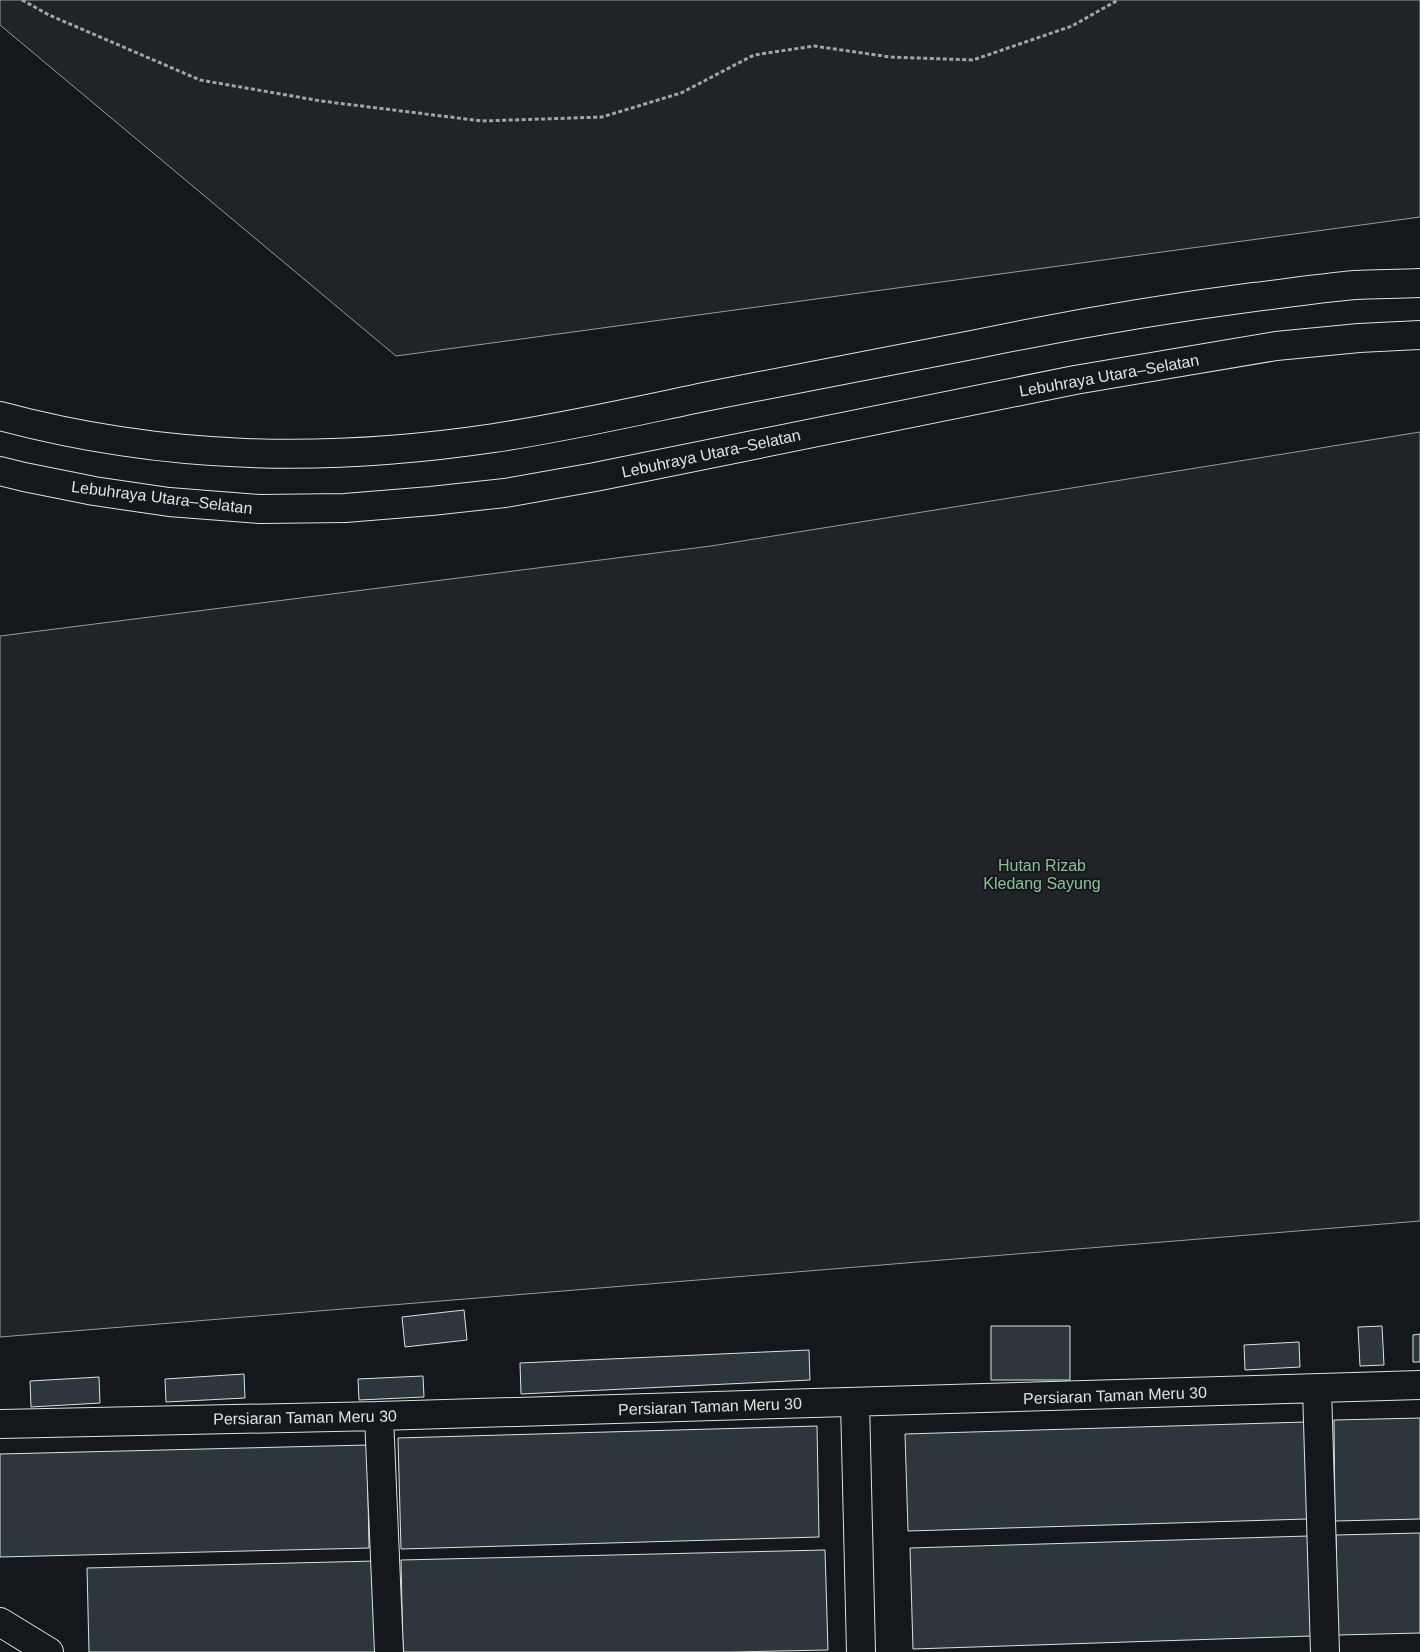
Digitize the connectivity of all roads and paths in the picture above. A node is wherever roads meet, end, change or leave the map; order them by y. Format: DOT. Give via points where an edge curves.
graph roads {
  1 [pos="22,0"];
  2 [pos="1118,0"];
  3 [pos="1420,283"];
  4 [pos="1420,335"];
  5 [pos="0,416"];
  6 [pos="0,471"];
  7 [pos="1420,1385"];
  8 [pos="1317,1389"];
  9 [pos="854,1402"];
  10 [pos="378,1416"];
  11 [pos="0,1424"];
  12 [pos="0,1622"];
  13 [pos="49,1652"];
  14 [pos="389,1652"];
  15 [pos="861,1652"];
  16 [pos="1325,1652"];
  1 -- 2 [label="path" via="48,15 200,80 322,101 482,120 602,117 681,93 754,55 814,46 890,57 973,60 1072,26"];
  3 -- 5 [label="main road" via="1355,285 1176,307 1055,328 586,422 425,447 331,454 179,449 106,440"];
  4 -- 6 [label="main road, Lebuhraya Utara–Selatan" via="1276,346 1178,362 595,477 505,493 431,501 345,508 260,509 169,502 94,491"];
  7 -- 8 [label="main road, Persiaran Taman Meru 30"];
  8 -- 9 [label="main road, Persiaran Taman Meru 30"];
  8 -- 16 [label="main road"];
  9 -- 10 [label="main road, Persiaran Taman Meru 30"];
  9 -- 15 [label="main road"];
  10 -- 11 [label="main road, Persiaran Taman Meru 30"];
  10 -- 14 [label="main road"];
  12 -- 13 [label="main road"];
}
